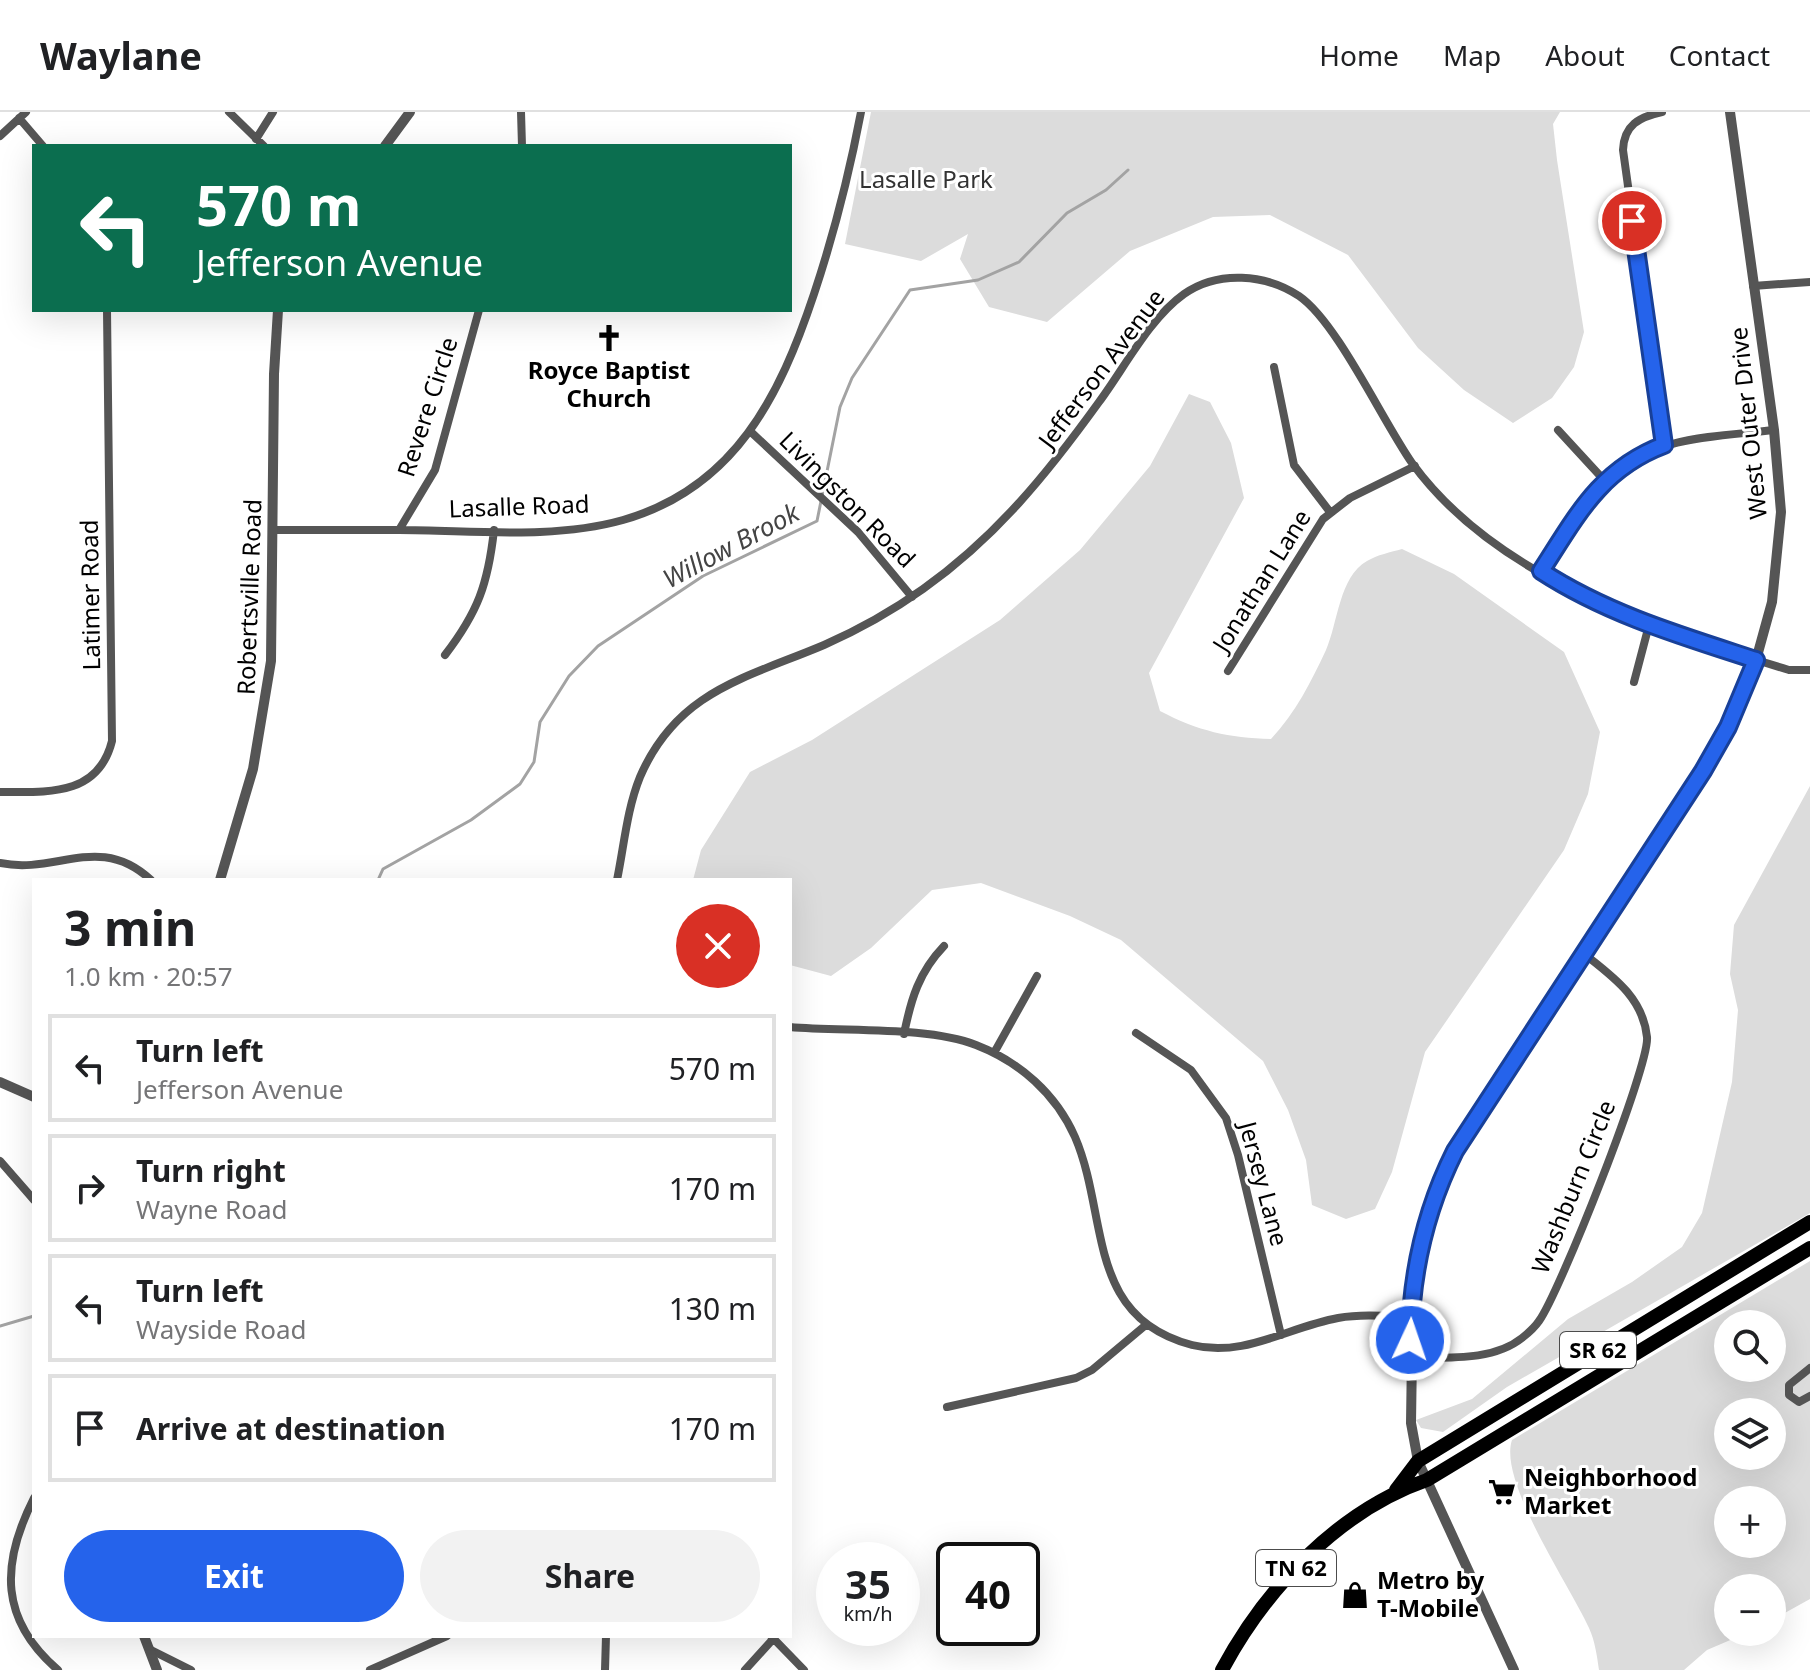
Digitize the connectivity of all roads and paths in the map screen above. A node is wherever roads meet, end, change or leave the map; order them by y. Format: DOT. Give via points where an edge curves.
graph roads {
  1 [pos="229,112"];
  2 [pos="273,112"];
  3 [pos="410,112"];
  4 [pos="521,112"];
  5 [pos="861,112"];
  6 [pos="1662,112"];
  7 [pos="1730,112"];
  8 [pos="23,115"];
  9 [pos="0,136"];
  10 [pos="256,139"];
  11 [pos="42,144"];
  12 [pos="262,144"];
  13 [pos="386,144"];
  14 [pos="522,144"];
  15 [pos="1810,282"];
  16 [pos="1753,286"];
  17 [pos="107,312"];
  18 [pos="278,312"];
  19 [pos="478,312"];
  20 [pos="1274,367"];
  21 [pos="1558,430"];
  22 [pos="1774,430"];
  23 [pos="751,432"];
  24 [pos="1664,445"];
  25 [pos="1415,466"];
  26 [pos="1604,480"];
  27 [pos="1330,512"];
  28 [pos="274,530"];
  29 [pos="399,530"];
  30 [pos="494,530"];
  31 [pos="1541,571"];
  32 [pos="912,597"];
  33 [pos="1649,625"];
  34 [pos="445,655"];
  35 [pos="1756,660"];
  36 [pos="1810,670"];
  37 [pos="1228,671"];
  38 [pos="1634,682"];
  39 [pos="0,792"];
  40 [pos="0,863"];
  41 [pos="148,878"];
  42 [pos="221,878"];
  43 [pos="617,878"];
  44 [pos="944,946"];
  45 [pos="1583,953"];
  46 [pos="1037,976"];
  47 [pos="792,1027"];
  48 [pos="1136,1033"];
  49 [pos="904,1034"];
  50 [pos="994,1053"];
  51 [pos="0,1082"];
  52 [pos="32,1096"];
  53 [pos="0,1161"];
  54 [pos="32,1198"];
  55 [pos="1810,1222"];
  56 [pos="1810,1248"];
  57 [pos="1410,1317"];
  58 [pos="1147,1324"];
  59 [pos="1281,1335"];
  60 [pos="1410,1358"];
  61 [pos="1810,1368"];
  62 [pos="1810,1396"];
  63 [pos="947,1407"];
  64 [pos="1418,1461"];
  65 [pos="1427,1480"];
  66 [pos="1396,1490"];
  67 [pos="32,1502"];
  68 [pos="145,1638"];
  69 [pos="442,1638"];
  70 [pos="606,1638"];
  71 [pos="771,1638"];
  72 [pos="773,1638"];
  73 [pos="149,1649"];
  74 [pos="58,1670"];
  75 [pos="157,1670"];
  76 [pos="191,1670"];
  77 [pos="370,1670"];
  78 [pos="605,1670"];
  79 [pos="745,1670"];
  80 [pos="804,1670"];
  81 [pos="1222,1670"];
  82 [pos="1514,1670"];
  1 -- 10 [label="street"];
  2 -- 10 [label="street"];
  3 -- 13 [label="street"];
  4 -- 14 [label="street"];
  5 -- 23 [label="street, Lasalle Road" via="835,230 804,325 780,385"];
  6 -- 24 [label="street" via="1629,126 1623,150"];
  7 -- 16 [label="street, West Outer Drive"];
  8 -- 9 [label="street"];
  8 -- 11 [label="street"];
  10 -- 12 [label="street"];
  15 -- 16 [label="street"];
  16 -- 22 [label="street, West Outer Drive"];
  17 -- 39 [label="street, Latimer Road" via="112,741 97,772 73,789"];
  18 -- 28 [label="street, Robertsville Road"];
  19 -- 29 [label="street, Revere Circle" via="435,470"];
  20 -- 27 [label="street" via="1294,465"];
  21 -- 26 [label="street"];
  22 -- 24 [label="street"];
  22 -- 35 [label="street, West Outer Drive" via="1779,547 1772,602"];
  23 -- 30 [label="street, Lasalle Road" via="708,475 639,514 571,530"];
  23 -- 32 [label="street, Livingston Road" via="858,532"];
  24 -- 26 [label="street"];
  25 -- 27 [label="street, Jonathan Lane"];
  25 -- 31 [label="street, Jefferson Avenue" via="1465,519"];
  25 -- 32 [label="street, Jefferson Avenue" via="1325,322 1303,299 1250,278 1201,284 1168,308 1030,495 980,544"];
  26 -- 31 [label="street"];
  27 -- 37 [label="street, Jonathan Lane"];
  28 -- 29 [label="street"];
  28 -- 42 [label="street, Robertsville Road" via="266,710"];
  29 -- 30 [label="street, Lasalle Road"];
  30 -- 34 [label="street" via="481,601"];
  31 -- 33 [label="street, Jefferson Avenue" via="1588,599"];
  32 -- 43 [label="street, Jefferson Avenue" via="839,638 729,682 683,714 642,773"];
  33 -- 35 [label="street, Jefferson Avenue"];
  33 -- 38 [label="street"];
  35 -- 36 [label="street, Jefferson Avenue"];
  35 -- 45 [label="street, West Outer Drive" via="1709,761"];
  40 -- 41 [label="street" via="33,866 108,855"];
  44 -- 49 [label="street" via="920,977"];
  45 -- 57 [label="street, West Outer Drive" via="1448,1166 1425,1228"];
  45 -- 60 [label="street, Washburn Circle" via="1630,994 1640,1011 1647,1049 1566,1262 1540,1321 1512,1345 1486,1354"];
  46 -- 50 [label="street"];
  47 -- 49 [label="street"];
  48 -- 59 [label="street, Jersey Lane" via="1191,1070 1226,1118"];
  49 -- 50 [label="street" via="949,1038"];
  50 -- 58 [label="street" via="1031,1076 1061,1111 1082,1156 1109,1276"];
  51 -- 52 [label="street"];
  53 -- 54 [label="street"];
  55 -- 64 [label="highway, SR 62"];
  56 -- 65 [label="highway, SR 62"];
  57 -- 59 [label="street" via="1337,1318"];
  57 -- 60 [label="street, West Outer Drive"];
  58 -- 59 [label="street" via="1208,1348 1240,1348"];
  58 -- 63 [label="street" via="1076,1378"];
  60 -- 64 [label="street, West Outer Drive" via="1411,1423"];
  61 -- 62 [label="street" via="1789,1385 1789,1395 1799,1402"];
  64 -- 65 [label="street, West Outer Drive"];
  64 -- 66 [label="highway, SR 62"];
  65 -- 66 [label="highway, SR 62"];
  65 -- 82 [label="street, West Outer Drive"];
  66 -- 81 [label="highway, TN 62" via="1346,1523 1290,1573 1266,1600"];
  67 -- 74 [label="street" via="15,1533 5,1588 13,1626"];
  68 -- 73 [label="street"];
  69 -- 77 [label="street"];
  70 -- 78 [label="street"];
  71 -- 79 [label="street"];
  72 -- 80 [label="street"];
  73 -- 75 [label="street"];
  73 -- 76 [label="street"];
}
